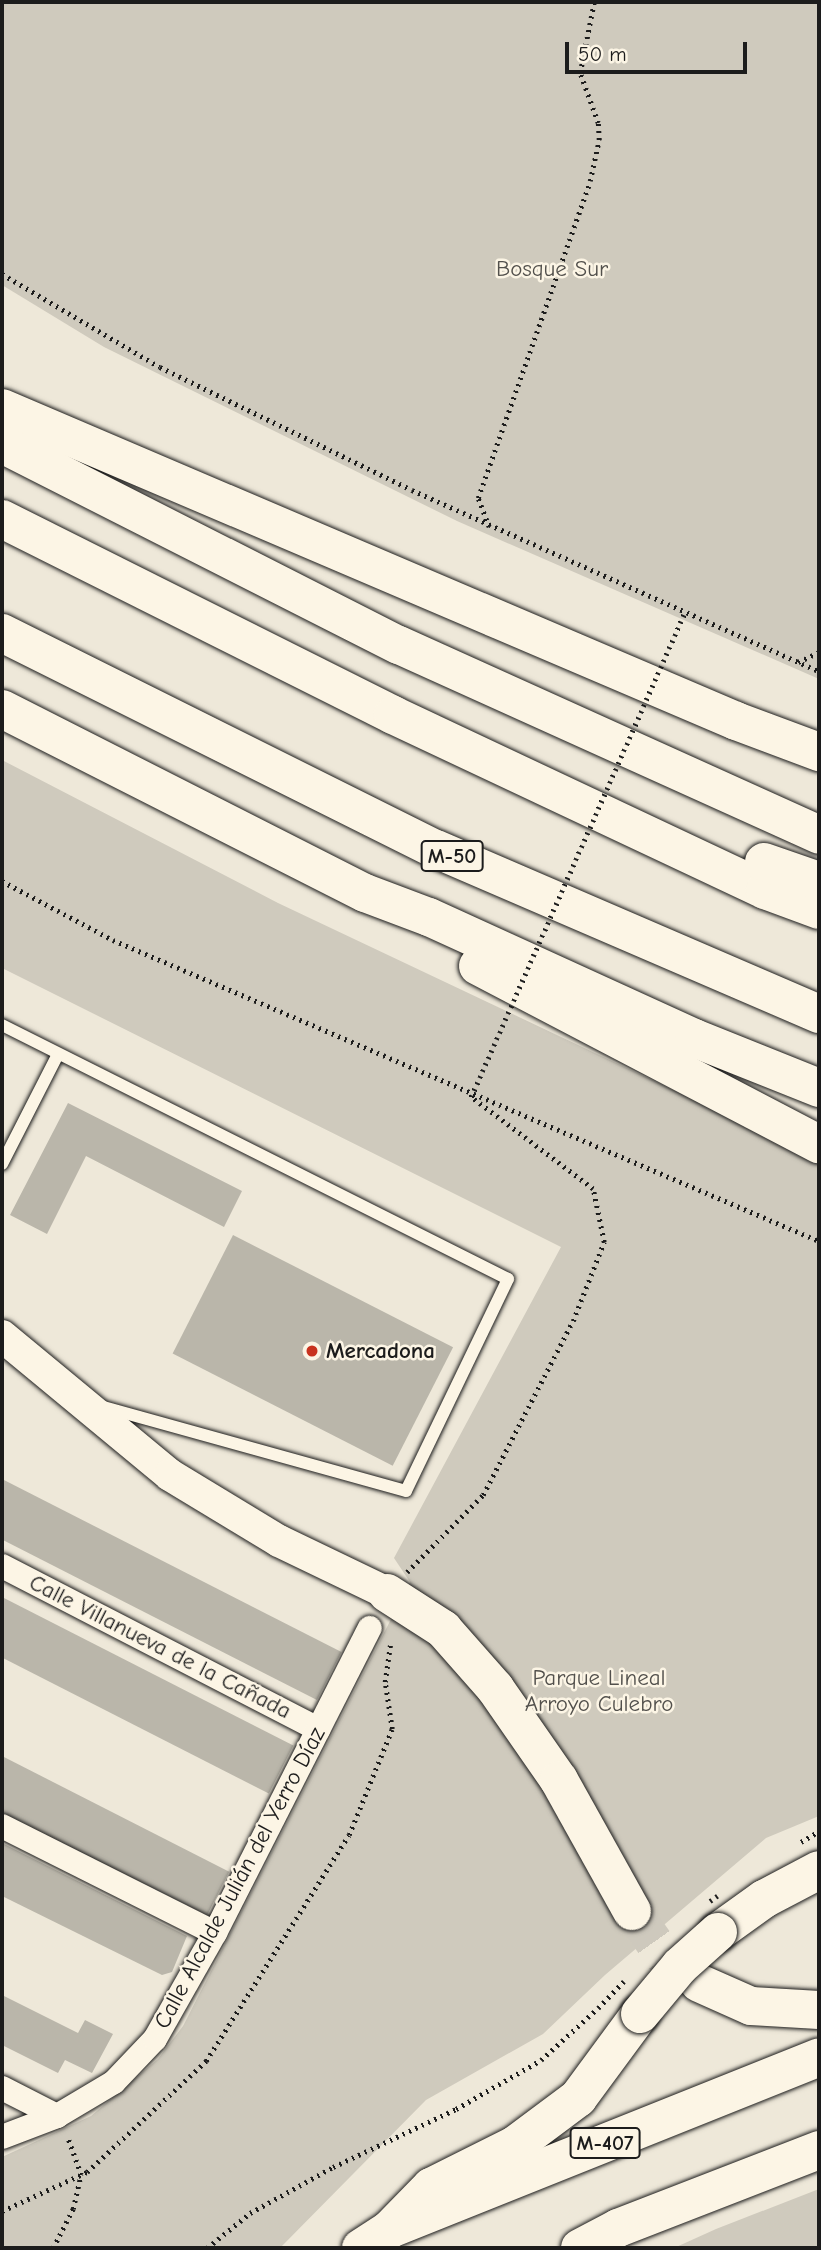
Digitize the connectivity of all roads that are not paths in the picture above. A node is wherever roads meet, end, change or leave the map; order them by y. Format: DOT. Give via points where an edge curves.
graph roads {
  1 [pos="2,408"];
  2 [pos="2,444"];
  3 [pos="2,519"];
  4 [pos="2,633"];
  5 [pos="2,709"];
  6 [pos="819,752"];
  7 [pos="634,827"];
  8 [pos="819,835"];
  9 [pos="819,881"];
  10 [pos="365,893"];
  11 [pos="819,910"];
  12 [pos="811,1014"];
  13 [pos="2,1024"];
  14 [pos="58,1054"];
  15 [pos="819,1088"];
  16 [pos="819,1144"];
  17 [pos="2,1164"];
  18 [pos="2,1336"];
  19 [pos="83,1402"];
  20 [pos="2,1566"];
  21 [pos="387,1592"];
  22 [pos="370,1628"];
  23 [pos="318,1729"];
  24 [pos="2,1826"];
  25 [pos="819,1870"];
  26 [pos="632,1911"];
  27 [pos="215,1933"];
  28 [pos="699,1983"];
  29 [pos="819,2010"];
  30 [pos="819,2057"];
  31 [pos="2,2088"];
  32 [pos="57,2116"];
  33 [pos="2,2137"];
  34 [pos="819,2150"];
  35 [pos="375,2239"];
  36 [pos="580,2248"];
  1 -- 6 [label="highway" via="736,721"];
  2 -- 8 [label="highway" via="399,645"];
  3 -- 7 [label="highway" via="393,715"];
  4 -- 12 [label="highway, M-50" via="436,849"];
  5 -- 10 [label="highway"];
  7 -- 9 [label="highway" via="735,852"];
  7 -- 11 [label="highway" via="765,890"];
  10 -- 15 [label="highway"];
  10 -- 16 [label="highway" via="399,924"];
  13 -- 14 [label="lane"];
  14 -- 17 [label="lane"];
  14 -- 19 [label="lane" via="508,1279 406,1491"];
  18 -- 19 [label="street"];
  19 -- 21 [label="street" via="170,1475 279,1541"];
  20 -- 23 [label="street, Calle Villanueva de la Cañada"];
  21 -- 26 [label="highway" via="443,1629 495,1688 559,1780"];
  22 -- 23 [label="street, Calle Alcalde Julián del Yerro Díaz"];
  23 -- 27 [label="street, Calle Alcalde Julián del Yerro Díaz"];
  24 -- 27 [label="street"];
  25 -- 35 [label="highway, bridge" via="764,1899 680,1966 578,2098 515,2145 431,2187"];
  27 -- 32 [label="street, Calle Alcalde Julián del Yerro Díaz" via="155,2039 114,2081"];
  28 -- 29 [label="highway" via="751,2006"];
  30 -- 35 [label="highway, M-407"];
  31 -- 32 [label="street"];
  32 -- 33 [label="street, Calle Alcalde Julián del Yerro Díaz"];
  34 -- 36 [label="highway" via="618,2228"];
}
